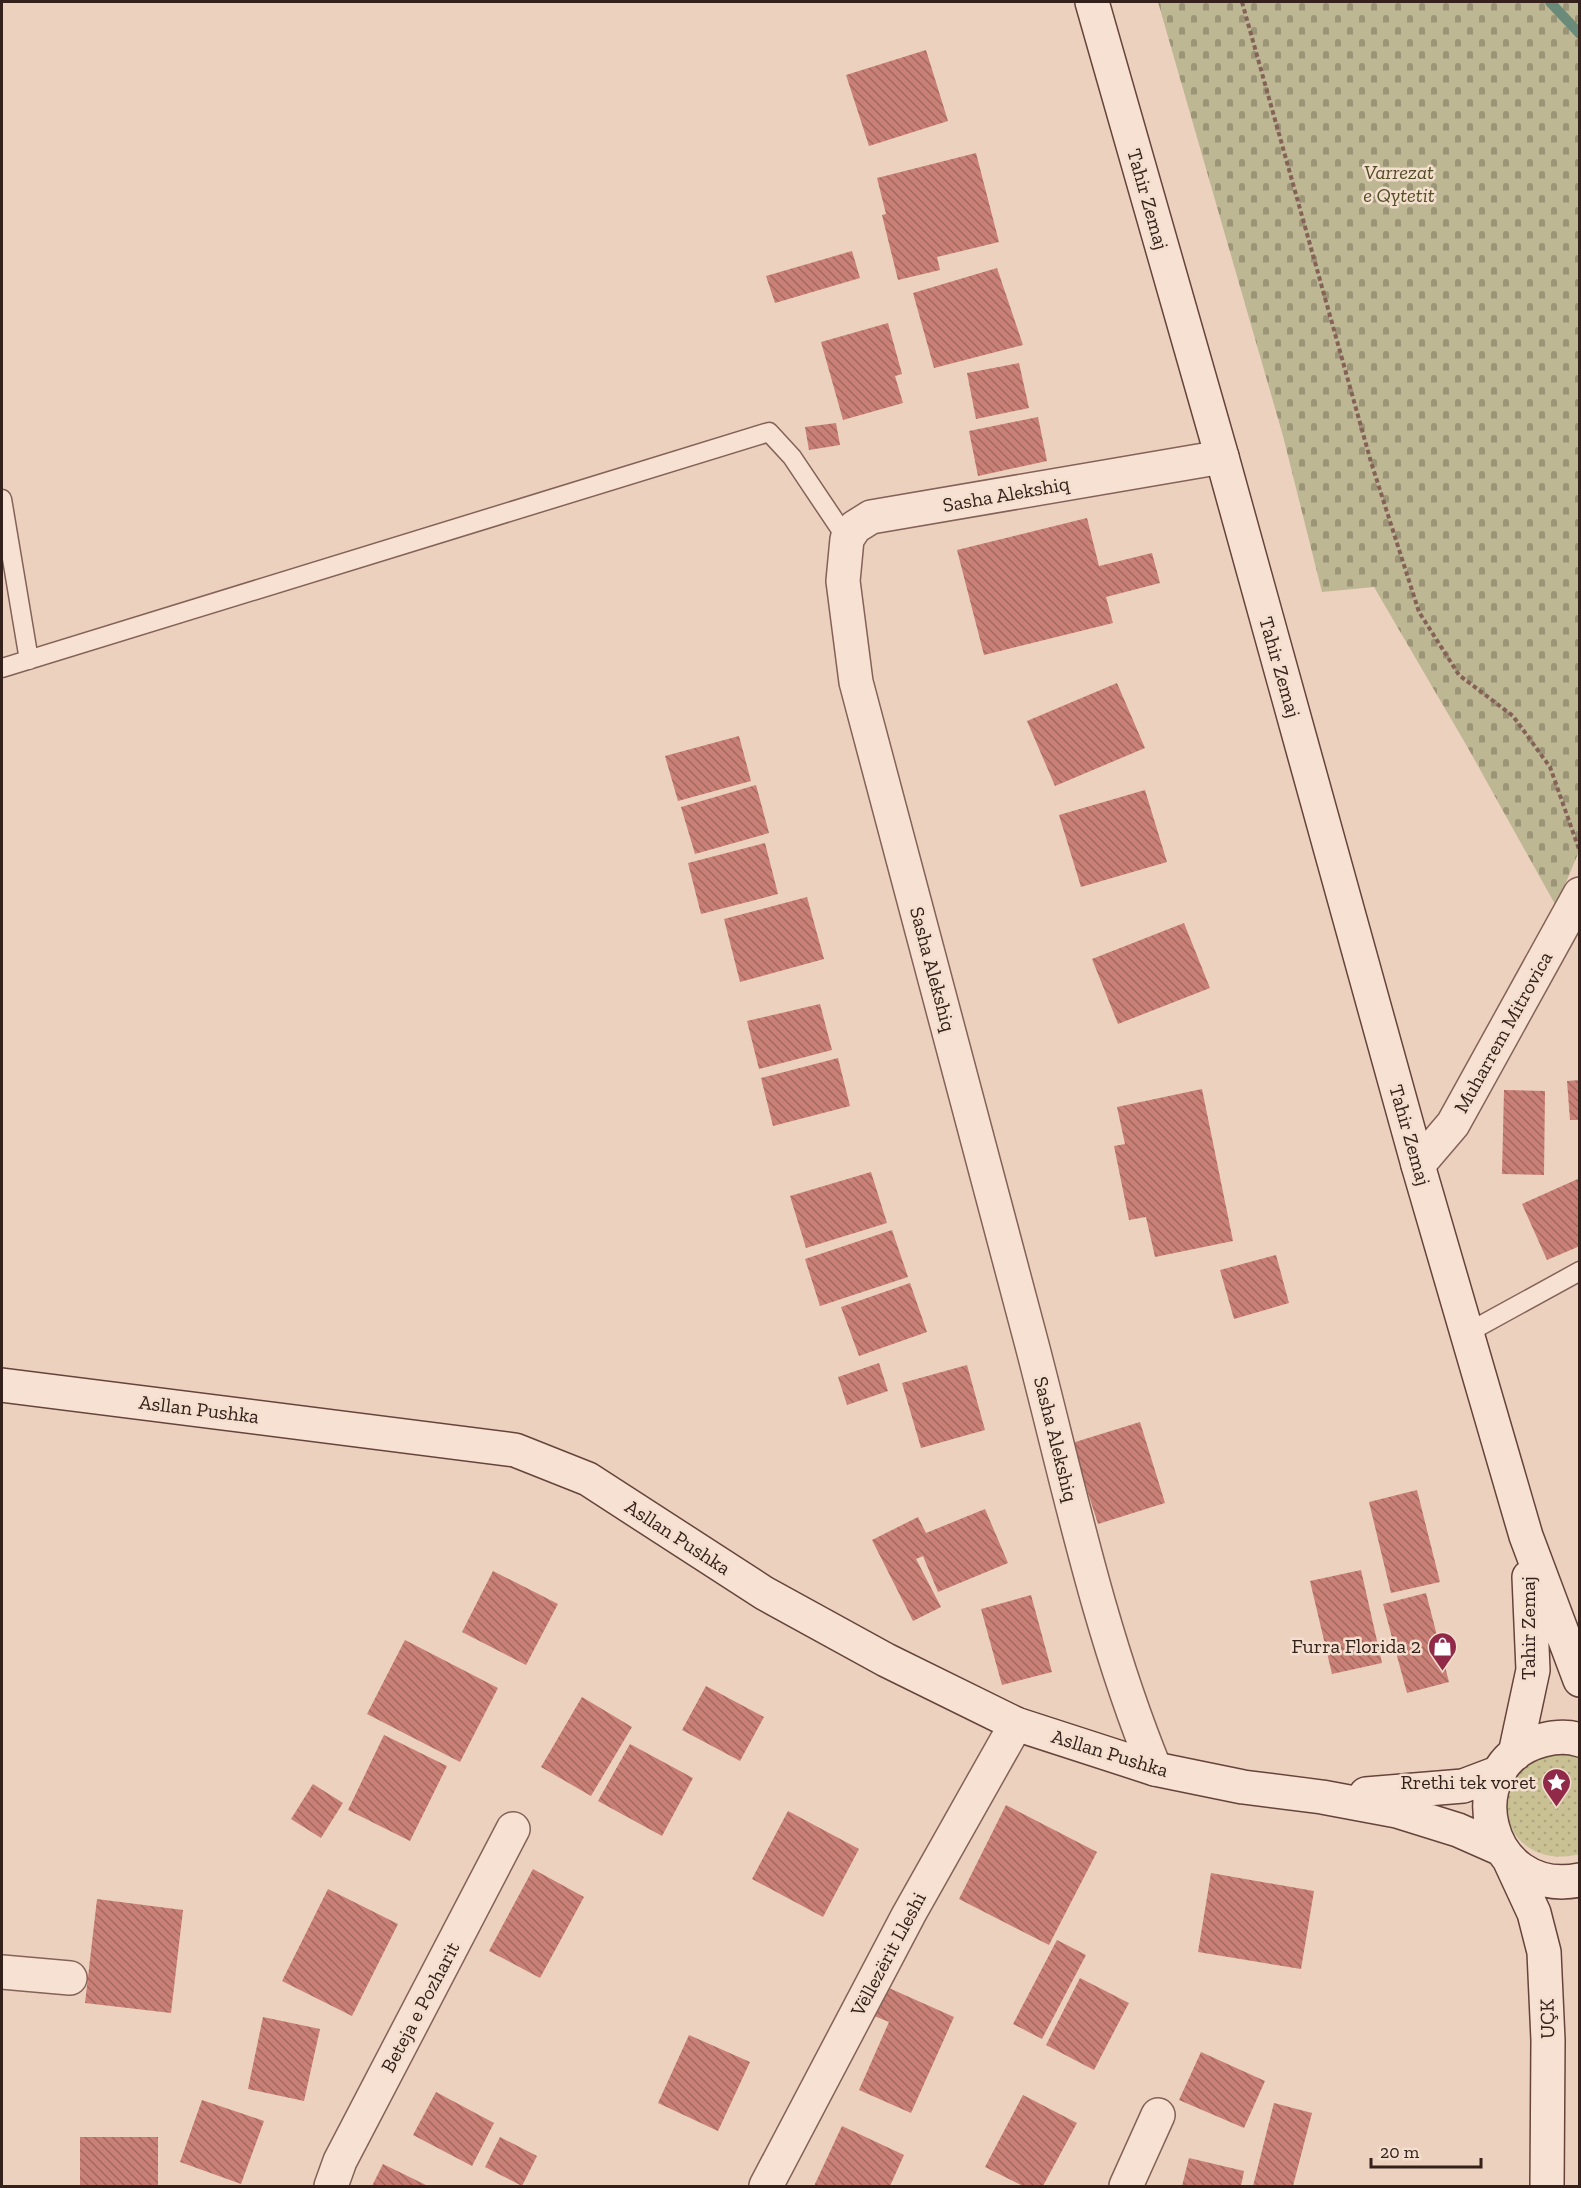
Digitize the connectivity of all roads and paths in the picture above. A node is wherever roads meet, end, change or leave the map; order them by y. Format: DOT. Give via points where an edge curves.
graph roads {
  1 [pos="1092,2"];
  2 [pos="1242,2"];
  3 [pos="1222,458"];
  4 [pos="2,499"];
  5 [pos="847,539"];
  6 [pos="29,660"];
  7 [pos="2,668"];
  8 [pos="1580,852"];
  9 [pos="1580,894"];
  10 [pos="1418,1165"];
  11 [pos="1580,1271"];
  12 [pos="1467,1333"];
  13 [pos="2,1385"];
  14 [pos="1526,1536"];
  15 [pos="1579,1676"];
  16 [pos="1016,1724"];
  17 [pos="1580,1740"];
  18 [pos="1507,1763"];
  19 [pos="1155,1769"];
  20 [pos="1322,1797"];
  21 [pos="513,1829"];
  22 [pos="1505,1854"];
  23 [pos="1580,1880"];
  24 [pos="2,1972"];
  25 [pos="70,1978"];
  26 [pos="1158,2115"];
  27 [pos="331,2187"];
  28 [pos="766,2187"];
  29 [pos="1126,2187"];
  30 [pos="1547,2187"];
  1 -- 3 [label="main road, Tahir Zemaj"];
  2 -- 8 [label="path" via="1371,462 1419,612 1459,675 1513,716 1550,767"];
  3 -- 5 [label="main road, Sasha Alekshiq" via="871,517 855,527"];
  3 -- 10 [label="main road, Tahir Zemaj"];
  4 -- 6 [label="lane"];
  5 -- 6 [label="lane" via="792,457 769,432"];
  5 -- 19 [label="main road, Sasha Alekshiq" via="843,581 856,682 1097,1599"];
  6 -- 7 [label="lane"];
  9 -- 10 [label="main road, Muharrem Mitrovica" via="1453,1125"];
  10 -- 12 [label="main road, Tahir Zemaj"];
  11 -- 12 [label="lane"];
  12 -- 14 [label="main road, Tahir Zemaj"];
  13 -- 16 [label="main road, Asllan Pushka" via="515,1450 588,1479 764,1593 885,1660"];
  14 -- 15 [label="main road, Tahir Zemaj"];
  14 -- 18 [label="main road, Tahir Zemaj" via="1533,1670"];
  16 -- 19 [label="main road, Asllan Pushka"];
  16 -- 28 [label="main road, Vëllezërit Lleshi" via="909,1914"];
  17 -- 18 [label="main road, Asllan Pushka" via="1553,1738 1533,1743"];
  18 -- 20 [label="main road, Asllan Pushka" via="1463,1786"];
  18 -- 22 [label="main road, Tahir Zemaj" via="1491,1793 1489,1816 1495,1838"];
  19 -- 20 [label="main road, Asllan Pushka" via="1243,1787"];
  20 -- 22 [label="main road, Asllan Pushka" via="1397,1811 1458,1830"];
  21 -- 27 [label="main road, Beteja e Pozharit" via="340,2161"];
  22 -- 23 [label="main road, Asllan Pushka" via="1526,1872 1546,1881"];
  22 -- 30 [label="main road, UÇK" via="1534,1913 1544,1952"];
  24 -- 25 [label="main road"];
  26 -- 29 [label="main road"];
}
